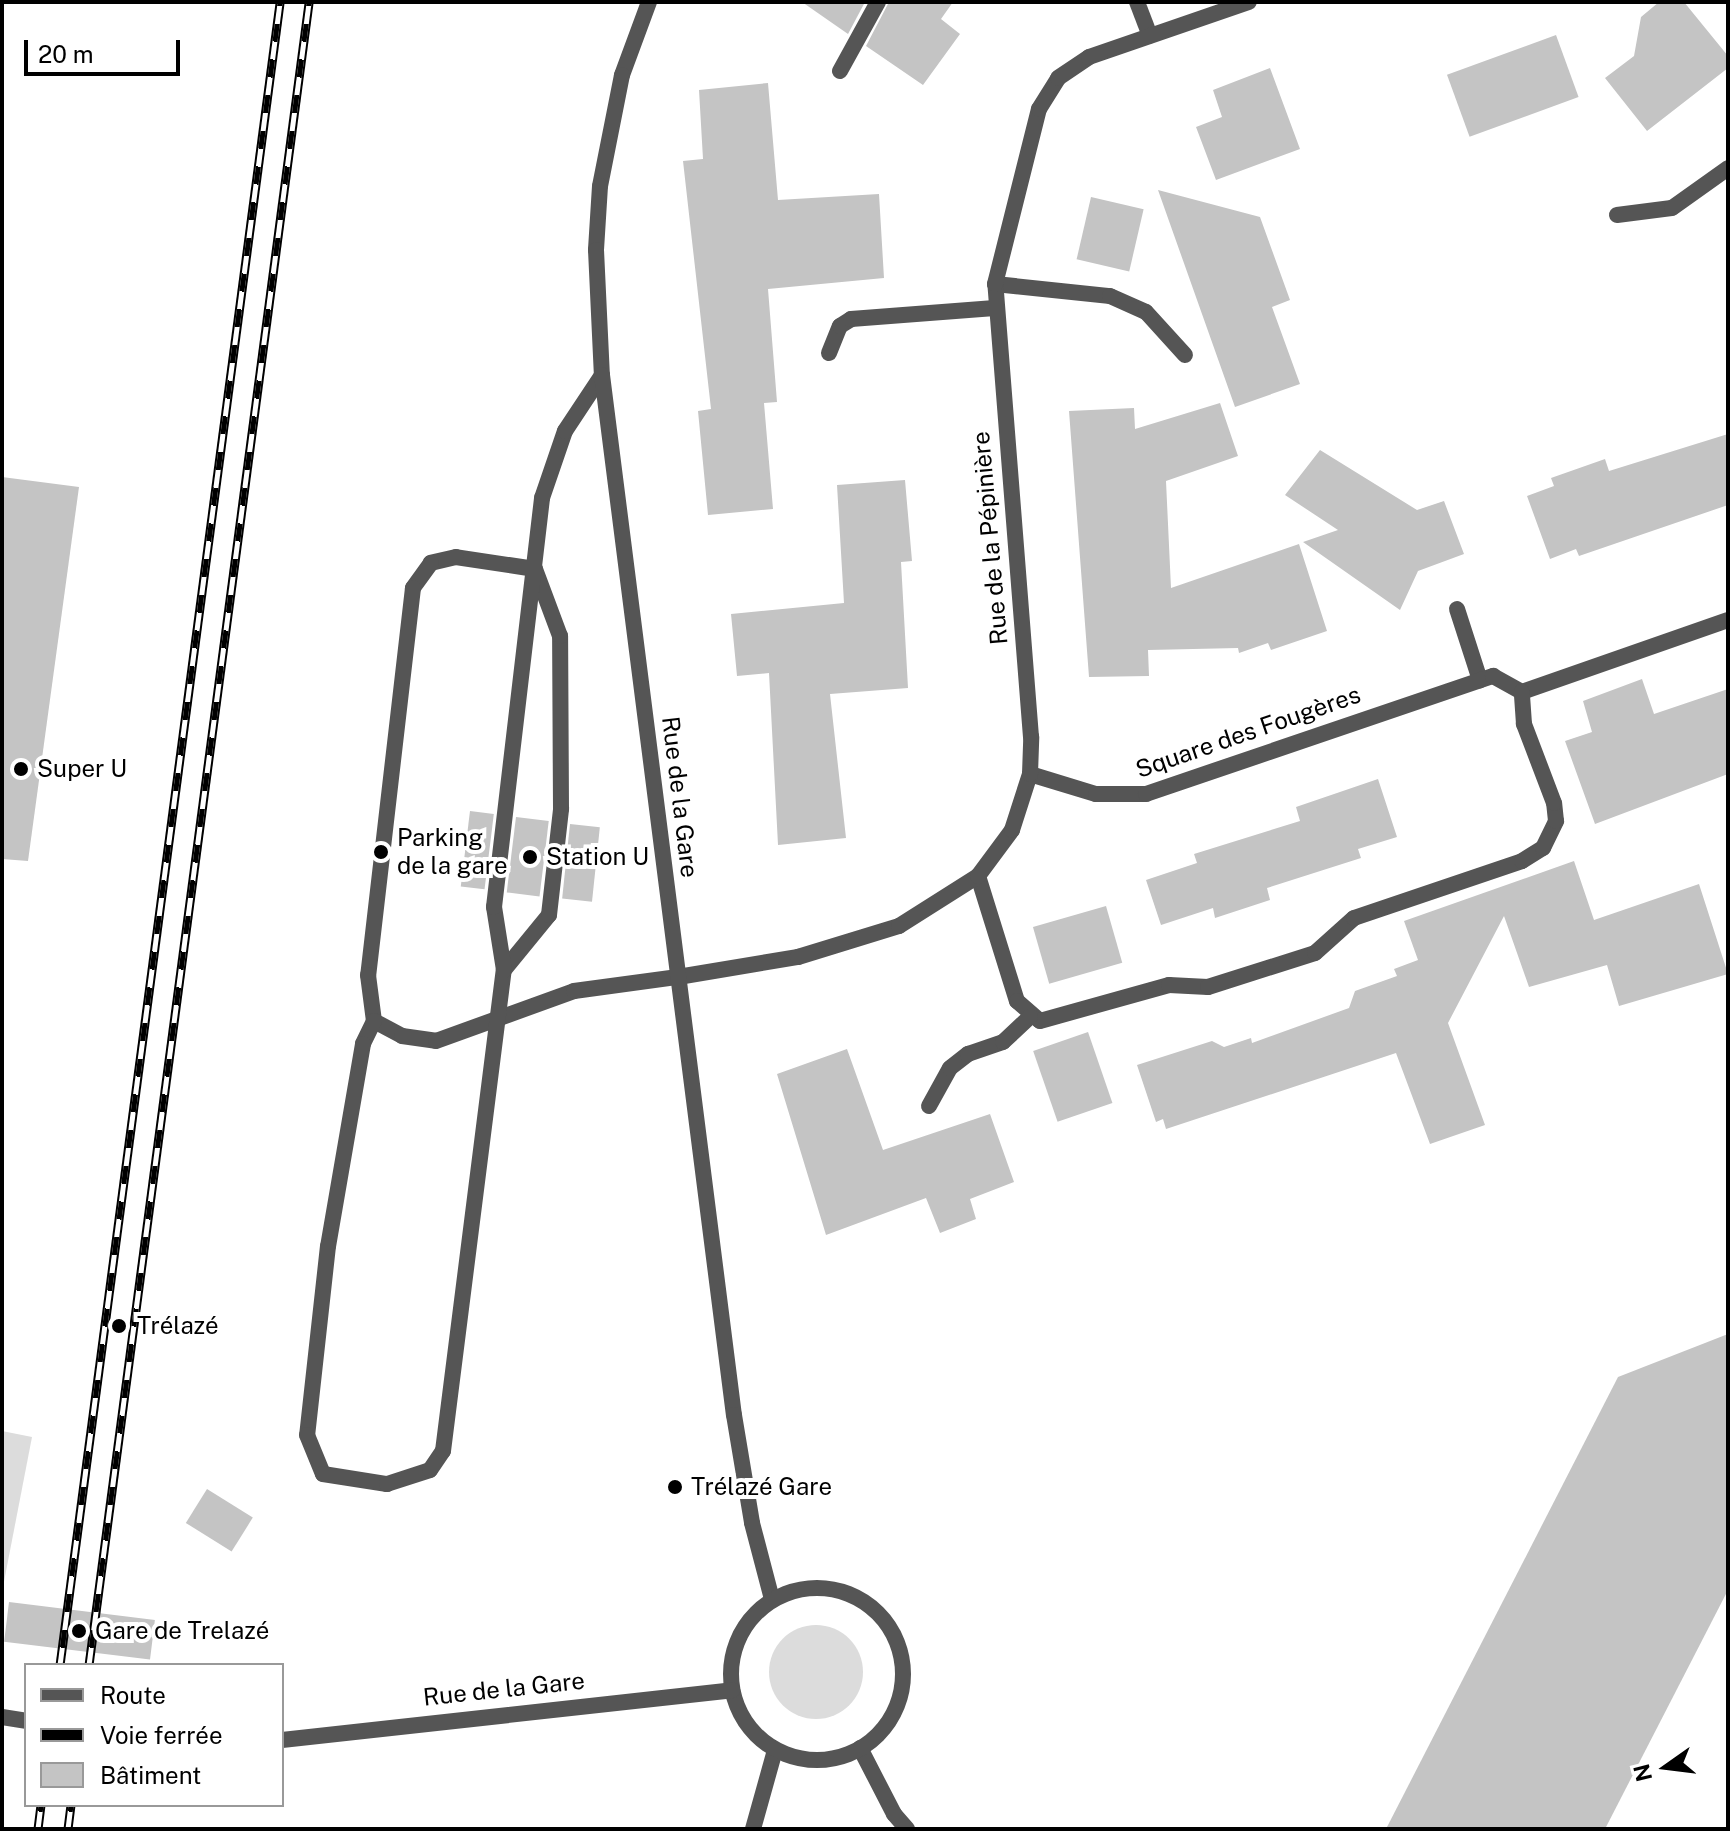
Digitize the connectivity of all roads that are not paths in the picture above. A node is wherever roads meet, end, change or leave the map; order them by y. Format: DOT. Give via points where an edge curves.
graph roads {
  1 [pos="649,2"];
  2 [pos="878,2"];
  3 [pos="1137,2"];
  4 [pos="1249,2"];
  5 [pos="1150,36"];
  6 [pos="840,71"];
  7 [pos="1728,168"];
  8 [pos="1617,215"];
  9 [pos="995,284"];
  10 [pos="995,308"];
  11 [pos="829,353"];
  12 [pos="1185,355"];
  13 [pos="602,375"];
  14 [pos="535,569"];
  15 [pos="1457,609"];
  16 [pos="1728,620"];
  17 [pos="1480,680"];
  18 [pos="1522,692"];
  19 [pos="1030,774"];
  20 [pos="978,876"];
  21 [pos="504,970"];
  22 [pos="678,977"];
  23 [pos="1030,1017"];
  24 [pos="374,1021"];
  25 [pos="497,1023"];
  26 [pos="929,1106"];
  27 [pos="772,1599"];
  28 [pos="732,1690"];
  29 [pos="2,1717"];
  30 [pos="24,1721"];
  31 [pos="284,1740"];
  32 [pos="860,1748"];
  33 [pos="775,1750"];
  34 [pos="753,1829"];
  35 [pos="907,1829"];
  1 -- 13 [label="street, Rue de la Gare" via="622,75 600,186 596,250"];
  2 -- 6 [label="street"];
  3 -- 5 [label="street"];
  4 -- 5 [label="street, Rue de la Pépinière"];
  5 -- 9 [label="street, Rue de la Pépinière" via="1089,57 1047,93 1007,223"];
  7 -- 8 [label="street" via="1672,208"];
  9 -- 10 [label="street, Rue de la Pépinière"];
  9 -- 12 [label="street" via="1110,296 1146,312"];
  10 -- 11 [label="street" via="851,319 833,338"];
  10 -- 19 [label="street, Rue de la Pépinière"];
  13 -- 14 [label="street" via="552,460 542,498"];
  13 -- 22 [label="street, Rue de la Gare"];
  14 -- 21 [label="street" via="494,907"];
  14 -- 21 [label="street" via="560,636 561,809 549,915"];
  14 -- 24 [label="street" via="456,557 431,563 413,588 368,975"];
  15 -- 17 [label="street"];
  16 -- 18 [label="street"];
  17 -- 18 [label="street" via="1493,676"];
  17 -- 19 [label="street, Square des Fougères" via="1146,794 1096,794"];
  18 -- 23 [label="street" via="1524,724 1556,821 1550,838 1533,856 1354,918 1315,953 1208,987 1169,985 1051,1020"];
  19 -- 20 [label="street, Rue de la Pépinière" via="1012,830"];
  20 -- 22 [label="street, Rue de la Pépinière" via="899,926 798,957"];
  20 -- 23 [label="street" via="1017,1001"];
  21 -- 25 [label="street"];
  22 -- 25 [label="street, Rue de la Pépinière" via="574,991"];
  22 -- 27 [label="street, Rue de la Gare" via="740,1457"];
  23 -- 26 [label="street" via="1003,1042 968,1054 950,1068"];
  24 -- 25 [label="street, Rue de la Pépinière" via="402,1036 436,1041"];
  24 -- 25 [label="street" via="363,1044 328,1246 307,1435 323,1474 387,1484 430,1470 443,1451"];
  27 -- 28 [label="street" via="738,1638"];
  27 -- 32 [label="street" via="811,1587 838,1589 874,1608 891,1630 901,1654 901,1695 882,1731"];
  28 -- 31 [label="street, Rue de la Gare"];
  28 -- 33 [label="street" via="747,1725"];
  29 -- 30 [label="street"];
  32 -- 33 [label="street" via="837,1758 812,1760"];
  32 -- 35 [label="street"];
  33 -- 34 [label="street"];
}
